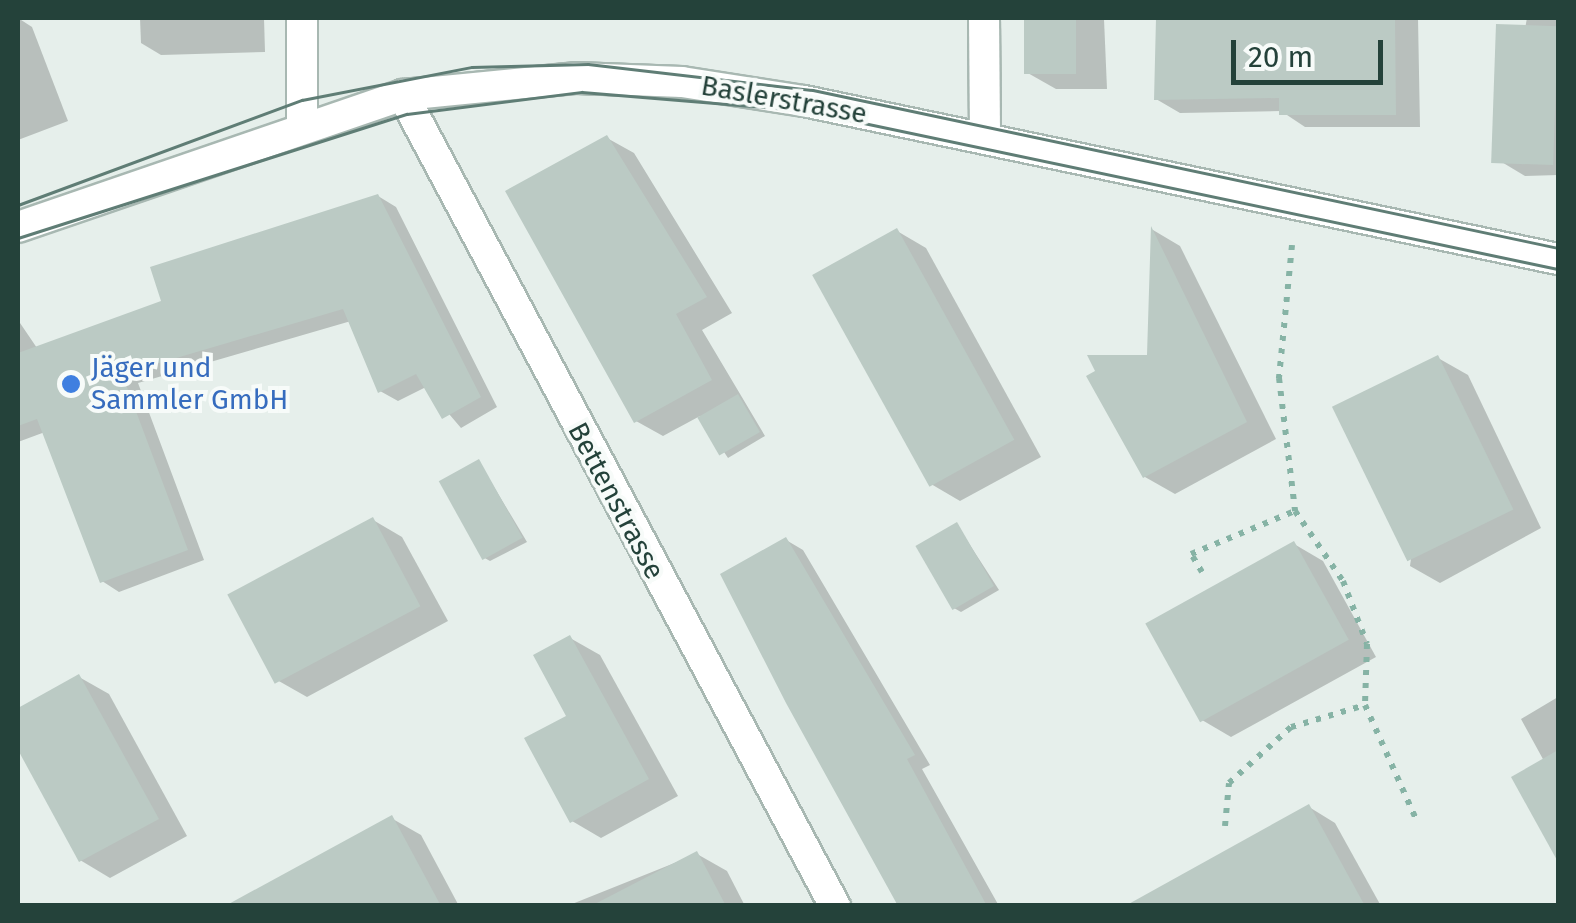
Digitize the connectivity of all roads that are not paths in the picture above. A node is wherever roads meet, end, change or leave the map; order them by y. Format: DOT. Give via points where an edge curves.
graph roads {
  1 [pos="302,18"];
  2 [pos="984,18"];
  3 [pos="403,95"];
  4 [pos="302,126"];
  5 [pos="985,138"];
  6 [pos="18,227"];
  7 [pos="1558,260"];
  8 [pos="835,906"];
  1 -- 4 [label="main road"];
  2 -- 5 [label="main road"];
  3 -- 4 [label="main road, Baslerstrasse"];
  3 -- 5 [label="main road, Baslerstrasse" via="577,78 682,82"];
  3 -- 8 [label="main road, Bettenstrasse"];
  4 -- 6 [label="main road, Baslerstrasse"];
  5 -- 7 [label="main road, Baslerstrasse"];
}
